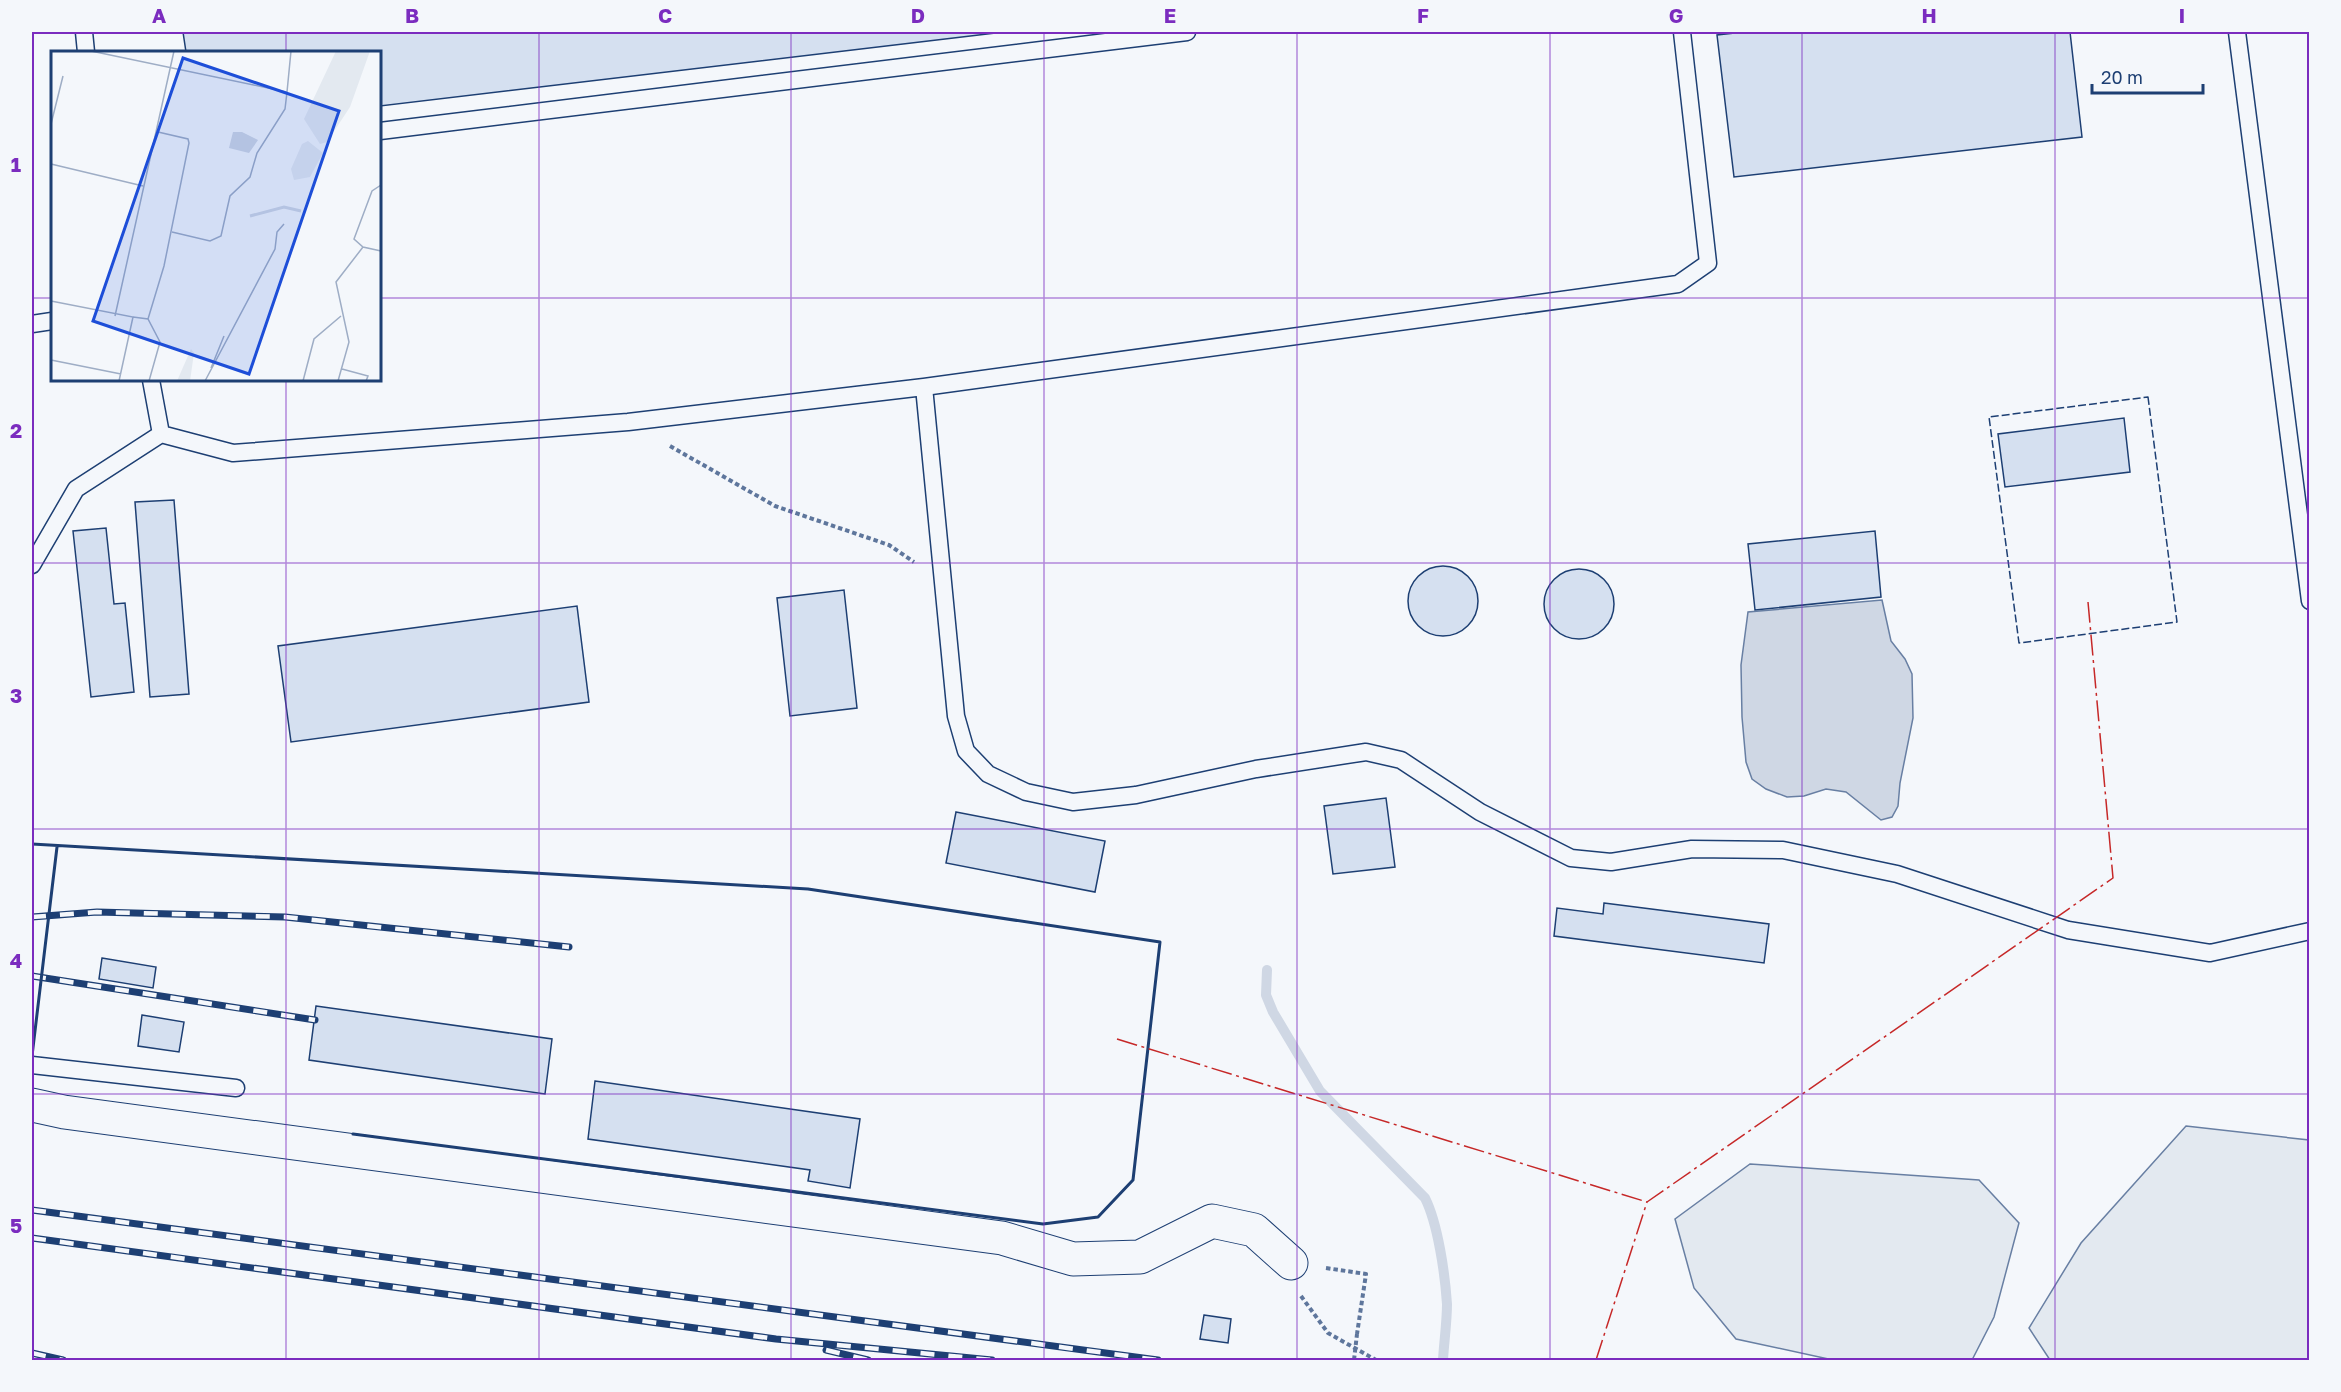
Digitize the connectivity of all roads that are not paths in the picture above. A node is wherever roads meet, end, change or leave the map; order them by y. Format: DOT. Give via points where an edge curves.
graph roads {
  1 [pos="84,32"];
  2 [pos="1187,32"];
  3 [pos="1682,32"];
  4 [pos="2237,32"];
  5 [pos="86,51"];
  6 [pos="381,131"];
  7 [pos="51,321"];
  8 [pos="32,324"];
  9 [pos="151,381"];
  10 [pos="924,387"];
  11 [pos="161,434"];
  12 [pos="32,565"];
  13 [pos="2310,601"];
  14 [pos="2310,931"];
  15 [pos="32,1065"];
  16 [pos="236,1088"];
  17 [pos="32,1105"];
  18 [pos="1291,1263"];
  1 -- 5 [label="lane"];
  2 -- 6 [label="lane"];
  3 -- 10 [label="lane" via="1708,263 1678,284"];
  4 -- 13 [label="lane"];
  7 -- 8 [label="lane"];
  9 -- 11 [label="lane"];
  10 -- 11 [label="lane" via="628,422 233,453"];
  10 -- 14 [label="lane" via="956,716 966,751 988,774 1026,792 1073,802 1136,795 1256,769 1366,752 1401,760 1480,812 1571,858 1611,862 1692,849 1783,850 1897,874 2068,930 2210,953"];
  11 -- 12 [label="lane" via="76,489"];
  15 -- 16 [label="lane"];
  17 -- 18 [label="street" via="1002,1238 1073,1259 1140,1257 1212,1221 1254,1230"];
}
